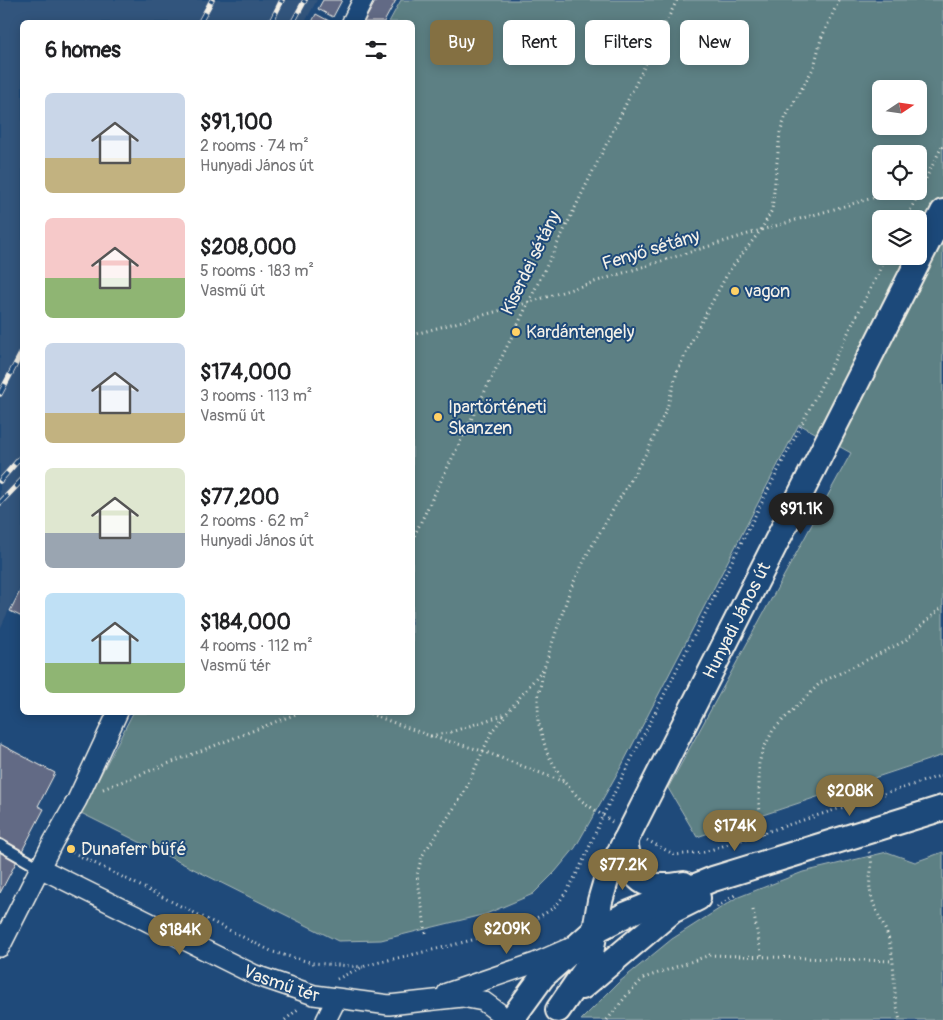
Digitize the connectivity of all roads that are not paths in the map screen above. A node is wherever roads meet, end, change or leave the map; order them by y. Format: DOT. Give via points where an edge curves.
graph roads {
  1 [pos="363,0"];
  2 [pos="353,20"];
  3 [pos="943,212"];
  4 [pos="117,715"];
  5 [pos="943,808"];
  6 [pos="627,836"];
  7 [pos="0,845"];
  8 [pos="769,863"];
  9 [pos="40,868"];
  10 [pos="713,879"];
  11 [pos="594,931"];
  12 [pos="0,947"];
  13 [pos="429,999"];
  14 [pos="336,1000"];
  15 [pos="386,1013"];
  16 [pos="554,1015"];
  17 [pos="326,1020"];
  18 [pos="503,1020"];
  19 [pos="511,1020"];
  1 -- 2 [label="street"];
  3 -- 6 [label="street, Hunyadi János út"];
  4 -- 9 [label="street" via="77,800"];
  5 -- 8 [label="street"];
  6 -- 10 [label="street" via="629,864 644,883 656,887"];
  6 -- 11 [label="street, Hunyadi János út" via="607,877"];
  7 -- 9 [label="lane"];
  8 -- 10 [label="street"];
  8 -- 16 [label="street" via="672,911 597,973"];
  9 -- 12 [label="street"];
  9 -- 14 [label="street, Vasmű tér" via="255,975"];
  10 -- 11 [label="street"];
  11 -- 13 [label="street" via="561,952 535,963"];
  11 -- 16 [label="street" via="589,964"];
  11 -- 19 [label="street" via="543,976"];
  13 -- 15 [label="street, Vasmű tér"];
  13 -- 18 [label="street" via="462,997 483,1001"];
  14 -- 15 [label="street, Vasmű tér"];
  14 -- 17 [label="street, Vasmű tér"];
}
